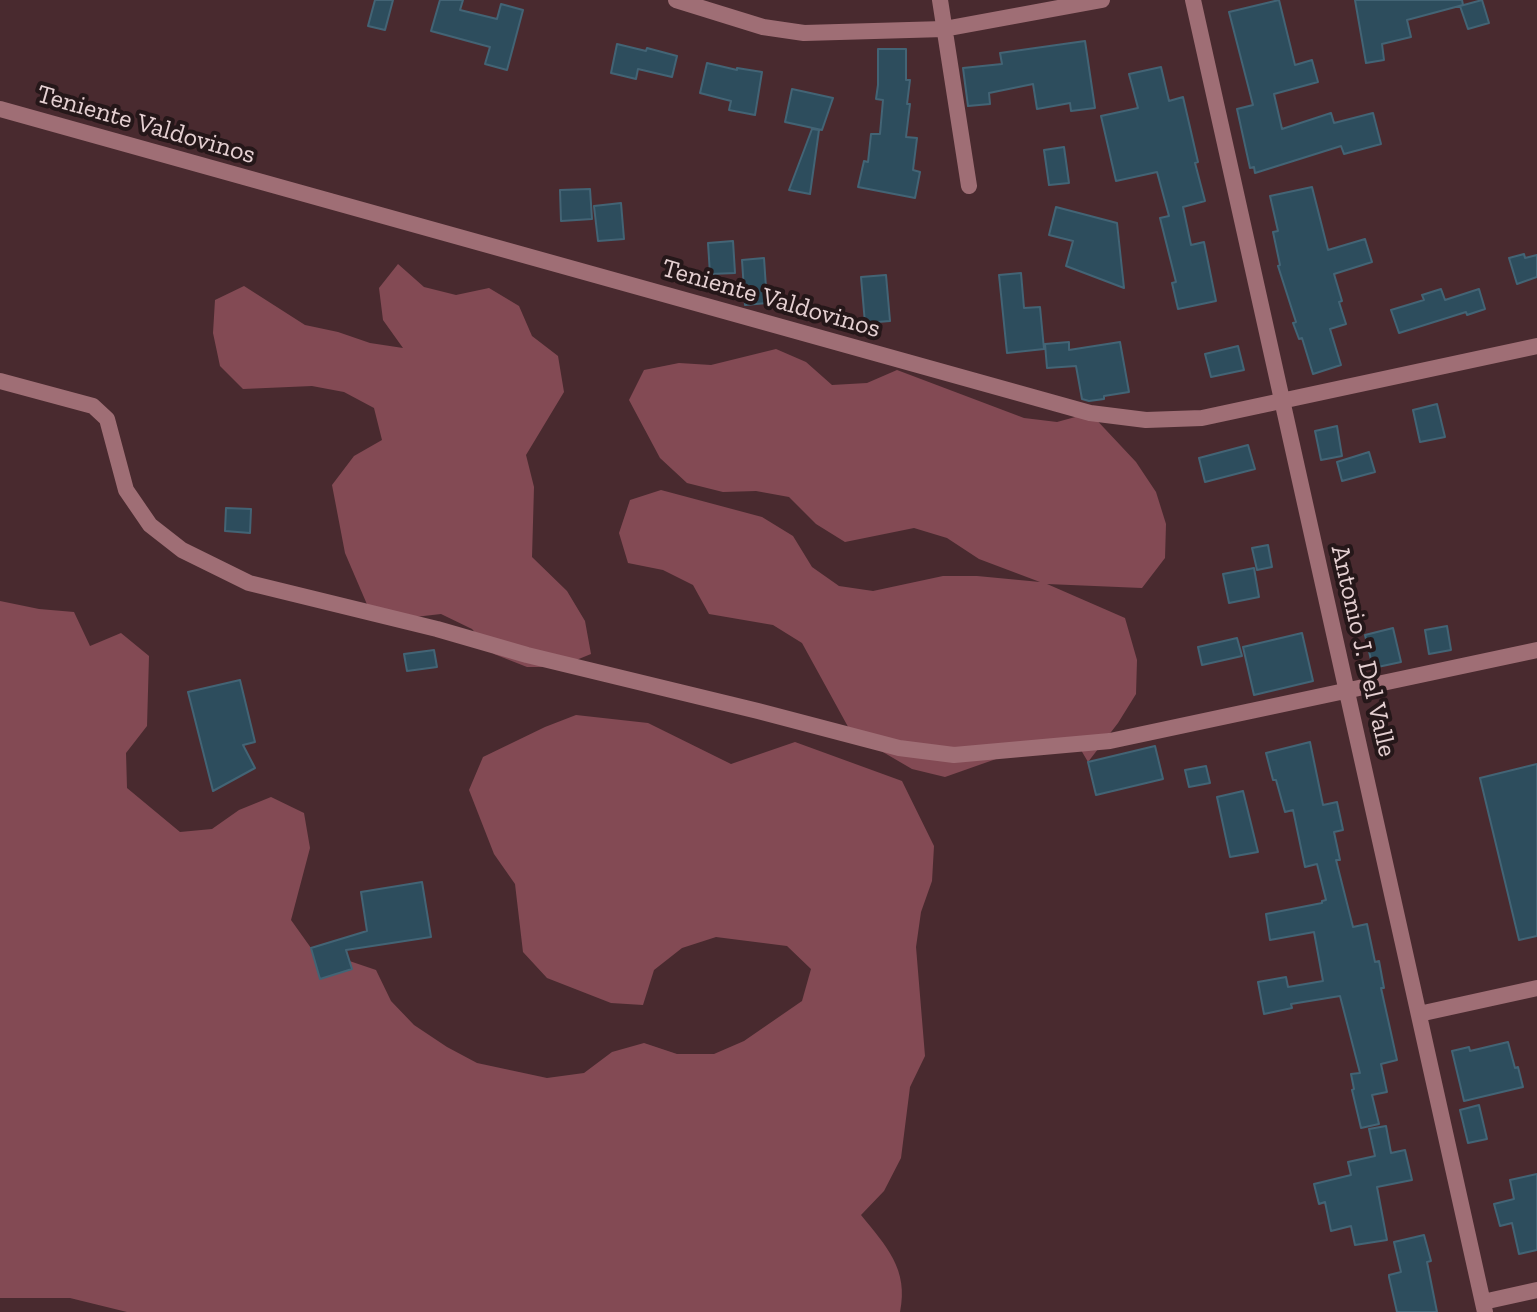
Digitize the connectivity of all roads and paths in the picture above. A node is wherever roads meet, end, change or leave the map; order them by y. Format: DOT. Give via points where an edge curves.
graph roads {
  1 [pos="676,0"];
  2 [pos="940,0"];
  3 [pos="1102,0"];
  4 [pos="1193,0"];
  5 [pos="944,29"];
  6 [pos="0,109"];
  7 [pos="969,186"];
  8 [pos="1537,346"];
  9 [pos="0,381"];
  10 [pos="1283,402"];
  11 [pos="1537,650"];
  12 [pos="1347,691"];
  13 [pos="1537,988"];
  14 [pos="1419,1014"];
  15 [pos="1537,1290"];
  16 [pos="1484,1307"];
  1 -- 5 [label="street" via="763,27 804,33"];
  2 -- 5 [label="street"];
  3 -- 5 [label="street"];
  4 -- 10 [label="street, Antonio J. Del Valle"];
  5 -- 7 [label="street"];
  6 -- 10 [label="street, Teniente Valdovinos" via="1090,413 1146,420 1202,418"];
  8 -- 10 [label="street, Teniente Valdovinos"];
  9 -- 12 [label="street" via="93,406 107,419 126,490 150,525 182,550 249,583 899,748 954,755 1110,741"];
  10 -- 12 [label="street, Antonio J. Del Valle"];
  11 -- 12 [label="street"];
  12 -- 14 [label="street, Antonio J. Del Valle"];
  13 -- 14 [label="street"];
  14 -- 16 [label="street, Antonio J. Del Valle"];
  15 -- 16 [label="street"];
}
